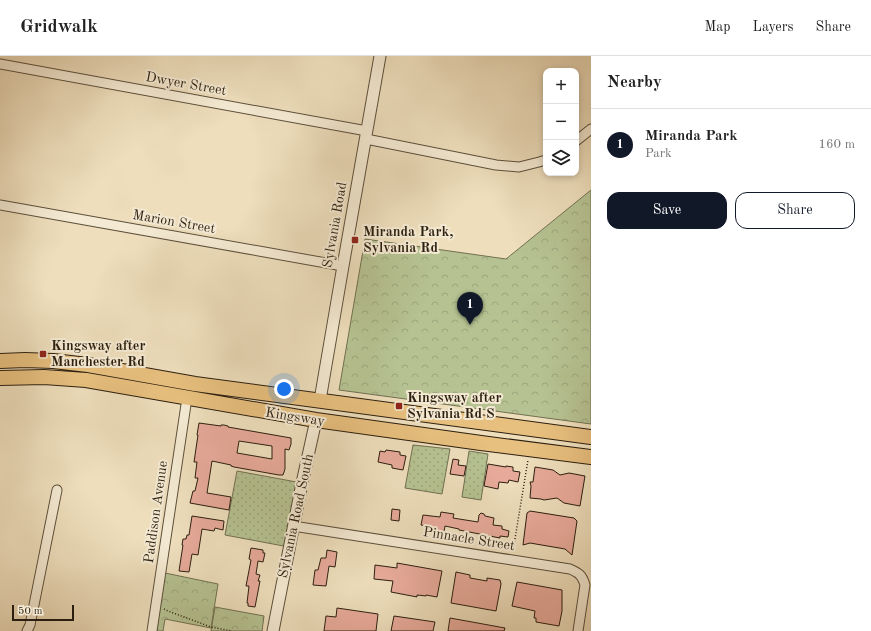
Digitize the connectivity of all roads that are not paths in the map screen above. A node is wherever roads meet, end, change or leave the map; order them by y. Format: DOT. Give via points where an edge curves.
graph roads {
  1 [pos="380,56"];
  2 [pos="0,64"];
  3 [pos="591,129"];
  4 [pos="367,135"];
  5 [pos="577,140"];
  6 [pos="543,161"];
  7 [pos="0,205"];
  8 [pos="343,266"];
  9 [pos="0,361"];
  10 [pos="0,378"];
  11 [pos="187,398"];
  12 [pos="320,400"];
  13 [pos="316,420"];
  14 [pos="591,437"];
  15 [pos="591,457"];
  16 [pos="56,490"];
  17 [pos="293,526"];
  18 [pos="27,631"];
  19 [pos="152,631"];
  20 [pos="273,631"];
  21 [pos="578,631"];
  1 -- 4 [label="street, Sylvania Road"];
  2 -- 4 [label="street, Dwyer Street"];
  3 -- 5 [label="street"];
  4 -- 6 [label="street, Dwyer Street" via="496,165 519,167"];
  4 -- 8 [label="street, Sylvania Road"];
  7 -- 8 [label="street, Marion Street"];
  8 -- 12 [label="street, Sylvania Road"];
  9 -- 12 [label="main road, Kingsway" via="53,361 88,365 196,384"];
  10 -- 11 [label="main road, Kingsway" via="44,377 86,380"];
  11 -- 13 [label="main road, Kingsway"];
  11 -- 19 [label="street, Paddison Avenue"];
  12 -- 13 [label="main road, Sylvania Road South"];
  12 -- 14 [label="main road, Kingsway"];
  13 -- 15 [label="main road, Kingsway"];
  13 -- 17 [label="street, Sylvania Road South"];
  16 -- 18 [label="street"];
  17 -- 20 [label="street, Sylvania Road South"];
  17 -- 21 [label="street, Pinnacle Street" via="570,569 578,572 585,585"];
}
